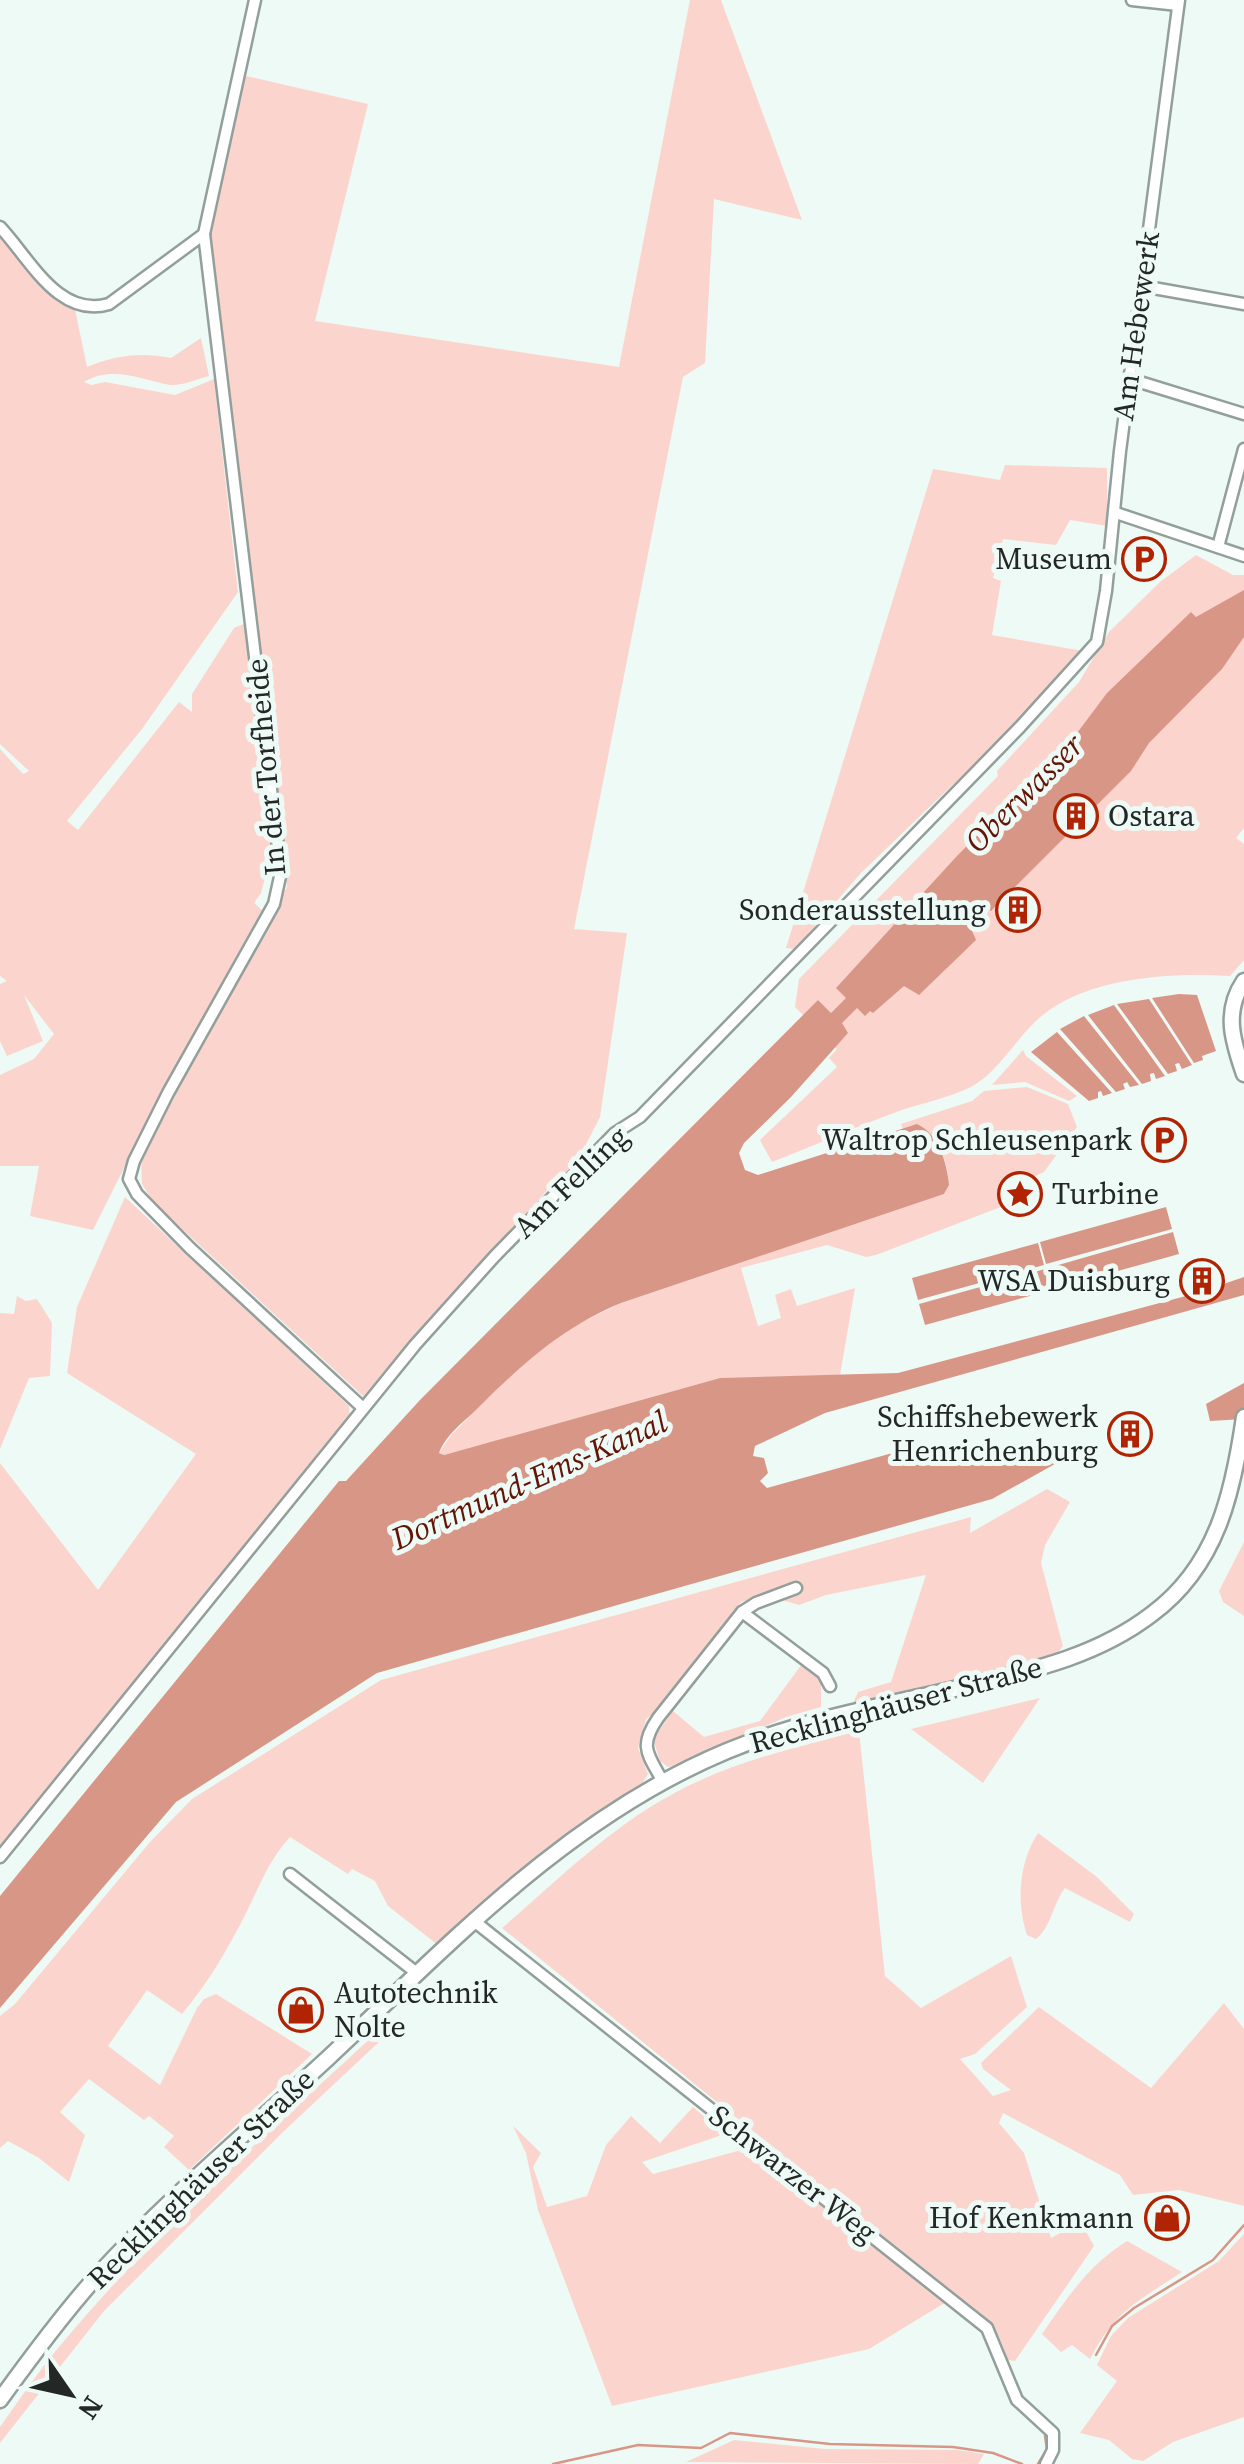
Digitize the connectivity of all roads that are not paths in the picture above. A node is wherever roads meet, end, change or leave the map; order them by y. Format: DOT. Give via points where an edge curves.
graph roads {
  1 [pos="255,0"];
  2 [pos="1132,0"];
  3 [pos="1179,3"];
  4 [pos="0,228"];
  5 [pos="204,234"];
  6 [pos="1142,286"];
  7 [pos="1244,304"];
  8 [pos="1130,380"];
  9 [pos="1244,414"];
  10 [pos="1244,449"];
  11 [pos="1116,513"];
  12 [pos="1218,547"];
  13 [pos="1244,556"];
  14 [pos="1244,980"];
  15 [pos="1244,1074"];
  16 [pos="363,1408"];
  17 [pos="1243,1424"];
  18 [pos="796,1588"];
  19 [pos="742,1612"];
  20 [pos="830,1686"];
  21 [pos="662,1782"];
  22 [pos="0,1857"];
  23 [pos="290,1874"];
  24 [pos="474,1921"];
  25 [pos="418,1974"];
  26 [pos="0,2400"];
  27 [pos="1046,2464"];
  1 -- 5 [label="street"];
  2 -- 3 [label="street, Am Hebewerk"];
  3 -- 6 [label="street, Am Hebewerk"];
  4 -- 5 [label="street" via="58,295 94,309"];
  5 -- 16 [label="street, In der Torfheide" via="282,872 274,904 168,1093 129,1179 190,1248"];
  6 -- 7 [label="street"];
  6 -- 8 [label="street, Am Hebewerk"];
  8 -- 9 [label="street"];
  8 -- 11 [label="street, Am Hebewerk"];
  10 -- 12 [label="street"];
  11 -- 12 [label="street"];
  11 -- 16 [label="street, Am Felling" via="1100,637 1092,650 792,964 494,1256"];
  12 -- 13 [label="street"];
  14 -- 15 [label="main road" via="1231,1027"];
  16 -- 22 [label="street, Am Felling"];
  17 -- 21 [label="main road, Recklinghäuser Straße" via="1231,1496 1208,1552 1177,1593 1126,1632 1030,1671 786,1731"];
  18 -- 19 [label="street"];
  19 -- 20 [label="street" via="823,1673"];
  19 -- 21 [label="street" via="647,1736 645,1748"];
  21 -- 24 [label="main road, Recklinghäuser Straße" via="585,1829"];
  23 -- 25 [label="street"];
  24 -- 25 [label="main road, Recklinghäuser Straße"];
  24 -- 27 [label="street, Schwarzer Weg" via="987,2328 1017,2400 1053,2432"];
  25 -- 26 [label="main road, Recklinghäuser Straße" via="131,2240 66,2310"];
}
